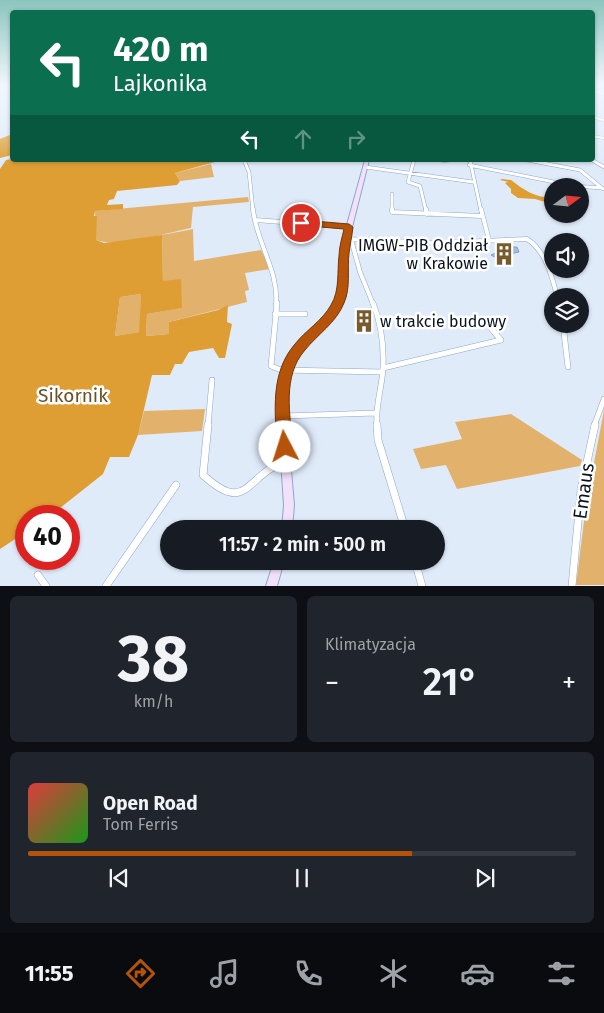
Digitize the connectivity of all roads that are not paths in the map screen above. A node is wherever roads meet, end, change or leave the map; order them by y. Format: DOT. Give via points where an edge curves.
graph roads {
  1 [pos="245,162"];
  2 [pos="366,162"];
  3 [pos="413,162"];
  4 [pos="470,162"];
  5 [pos="538,162"];
  6 [pos="469,165"];
  7 [pos="365,167"];
  8 [pos="409,174"];
  9 [pos="473,182"];
  10 [pos="603,189"];
  11 [pos="392,194"];
  12 [pos="427,214"];
  13 [pos="482,216"];
  14 [pos="255,220"];
  15 [pos="349,227"];
  16 [pos="489,240"];
  17 [pos="349,241"];
  18 [pos="554,288"];
  19 [pos="275,314"];
  20 [pos="305,314"];
  21 [pos="489,326"];
  22 [pos="564,333"];
  23 [pos="568,367"];
  24 [pos="286,370"];
  25 [pos="383,370"];
  26 [pos="212,380"];
  27 [pos="604,399"];
  28 [pos="376,412"];
  29 [pos="282,416"];
  30 [pos="286,461"];
  31 [pos="176,485"];
  32 [pos="288,520"];
  33 [pos="402,520"];
  34 [pos="276,570"];
  35 [pos="418,570"];
  36 [pos="38,575"];
  37 [pos="46,586"];
  38 [pos="106,586"];
  39 [pos="271,586"];
  40 [pos="422,586"];
  41 [pos="572,586"];
  1 -- 14 [label="street" via="250,172"];
  2 -- 7 [label="street"];
  3 -- 8 [label="street"];
  4 -- 6 [label="street"];
  5 -- 10 [label="street" via="580,170"];
  6 -- 9 [label="street"];
  6 -- 10 [label="street"];
  7 -- 8 [label="street"];
  7 -- 15 [label="street"];
  8 -- 9 [label="street"];
  8 -- 12 [label="street" via="409,183 420,186"];
  9 -- 13 [label="street"];
  11 -- 12 [label="street" via="392,212"];
  12 -- 13 [label="street"];
  13 -- 16 [label="street"];
  14 -- 15 [label="street"];
  14 -- 19 [label="street" via="258,238 271,267 277,298"];
  15 -- 17 [label="street"];
  16 -- 17 [label="street" via="439,243"];
  16 -- 18 [label="street" via="527,239 533,242"];
  17 -- 24 [label="street" via="338,304 328,319 298,348"];
  17 -- 25 [label="street" via="378,318"];
  19 -- 20 [label="street"];
  19 -- 24 [label="street" via="270,365"];
  21 -- 25 [label="street" via="501,340"];
  22 -- 23 [label="street"];
  24 -- 25 [label="street"];
  24 -- 29 [label="street"];
  25 -- 28 [label="street"];
  26 -- 30 [label="street" via="203,475 208,481 220,492 232,494 245,489 275,465"];
  27 -- 41 [label="street, Emaus" via="595,420 587,457"];
  28 -- 29 [label="street"];
  28 -- 33 [label="street" via="378,440"];
  29 -- 30 [label="street"];
  30 -- 32 [label="street"];
  31 -- 38 [label="street"];
  34 -- 39 [label="street"];
  35 -- 40 [label="street"];
  36 -- 37 [label="street"];
}
